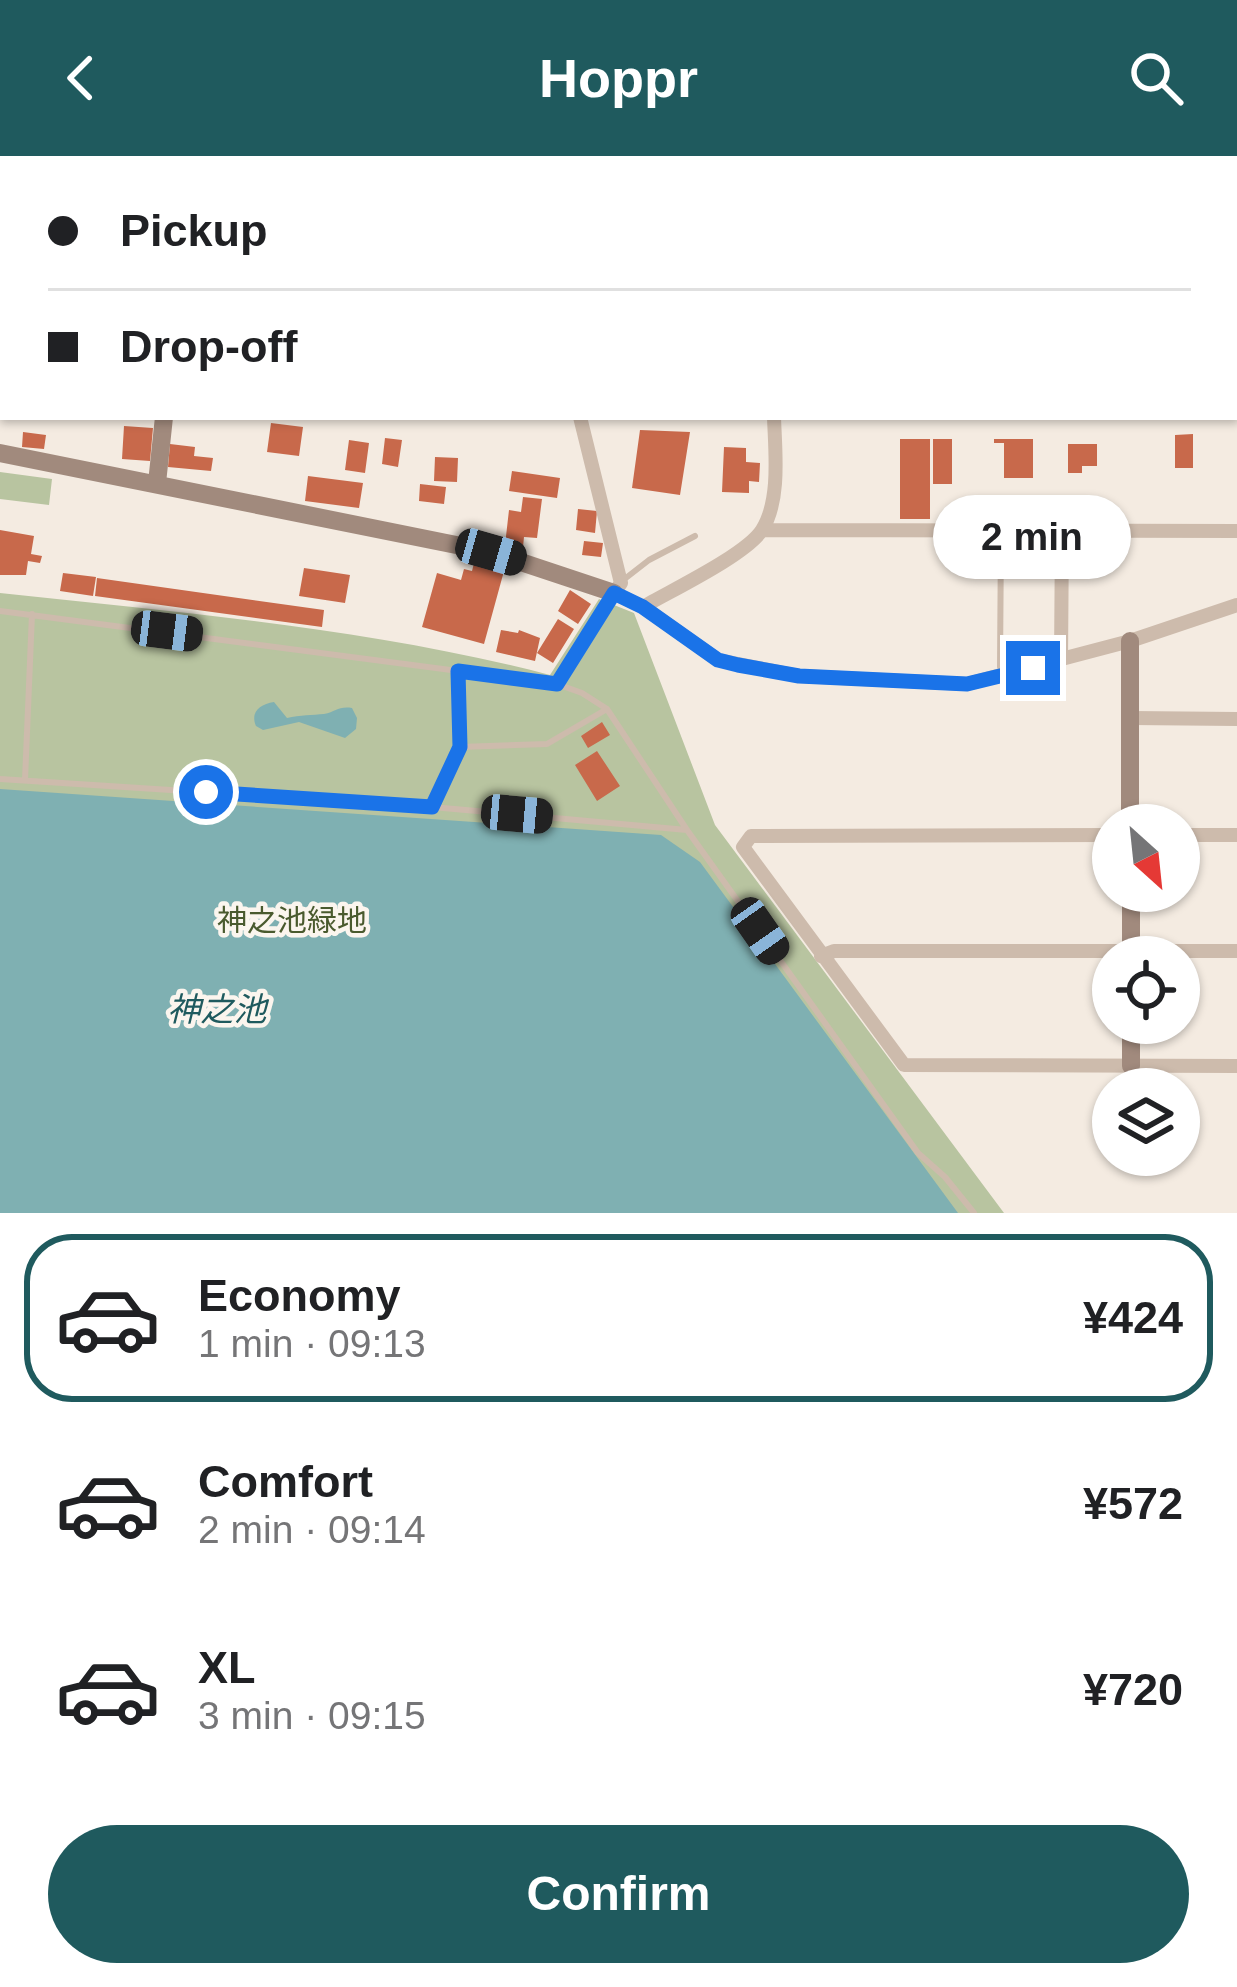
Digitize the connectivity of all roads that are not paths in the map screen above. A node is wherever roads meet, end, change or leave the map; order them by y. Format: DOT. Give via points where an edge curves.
graph roads {
  1 [pos="164,420"];
  2 [pos="581,420"];
  3 [pos="774,420"];
  4 [pos="0,453"];
  5 [pos="157,483"];
  6 [pos="762,530"];
  7 [pos="1001,530"];
  8 [pos="1061,530"];
  9 [pos="1237,531"];
  10 [pos="695,536"];
  11 [pos="617,588"];
  12 [pos="1237,605"];
  13 [pos="643,607"];
  14 [pos="0,610"];
  15 [pos="32,614"];
  16 [pos="1130,641"];
  17 [pos="1061,660"];
  18 [pos="458,671"];
  19 [pos="1005,676"];
  20 [pos="557,684"];
  21 [pos="607,709"];
  22 [pos="1131,718"];
  23 [pos="1237,719"];
  24 [pos="460,747"];
  25 [pos="0,779"];
  26 [pos="25,780"];
  27 [pos="1130,804"];
  28 [pos="432,807"];
  29 [pos="687,830"];
  30 [pos="1092,835"];
  31 [pos="1200,835"];
  32 [pos="1237,835"];
  33 [pos="1237,950"];
  34 [pos="1200,951"];
  35 [pos="1092,954"];
  36 [pos="821,956"];
  37 [pos="1131,1044"];
  38 [pos="1131,1066"];
  39 [pos="1237,1066"];
  40 [pos="974,1213"];
  1 -- 5 [label="street"];
  2 -- 11 [label="street"];
  3 -- 6 [label="street"];
  4 -- 5 [label="street"];
  5 -- 11 [label="street" via="491,552"];
  6 -- 7 [label="street"];
  6 -- 13 [label="street"];
  7 -- 8 [label="street"];
  7 -- 19 [label="lane"];
  8 -- 9 [label="street"];
  8 -- 17 [label="street"];
  10 -- 11 [label="lane"];
  11 -- 13 [label="street"];
  11 -- 20 [label="lane"];
  12 -- 16 [label="street"];
  13 -- 19 [label="street" via="718,660 738,665 967,684"];
  14 -- 15 [label="lane"];
  15 -- 18 [label="lane"];
  15 -- 26 [label="lane"];
  16 -- 17 [label="street"];
  16 -- 22 [label="street"];
  17 -- 19 [label="street"];
  18 -- 20 [label="lane"];
  18 -- 24 [label="lane"];
  20 -- 21 [label="lane"];
  21 -- 24 [label="lane" via="547,744"];
  21 -- 29 [label="lane"];
  22 -- 23 [label="street"];
  22 -- 27 [label="street"];
  24 -- 28 [label="lane"];
  25 -- 26 [label="lane"];
  26 -- 28 [label="lane"];
  28 -- 29 [label="lane"];
  29 -- 40 [label="lane" via="918,1153"];
  30 -- 36 [label="street" via="752,836 743,848"];
  31 -- 32 [label="street"];
  33 -- 34 [label="street"];
  35 -- 36 [label="street"];
  36 -- 38 [label="street" via="904,1065"];
  37 -- 38 [label="street"];
  38 -- 39 [label="street"];
}
